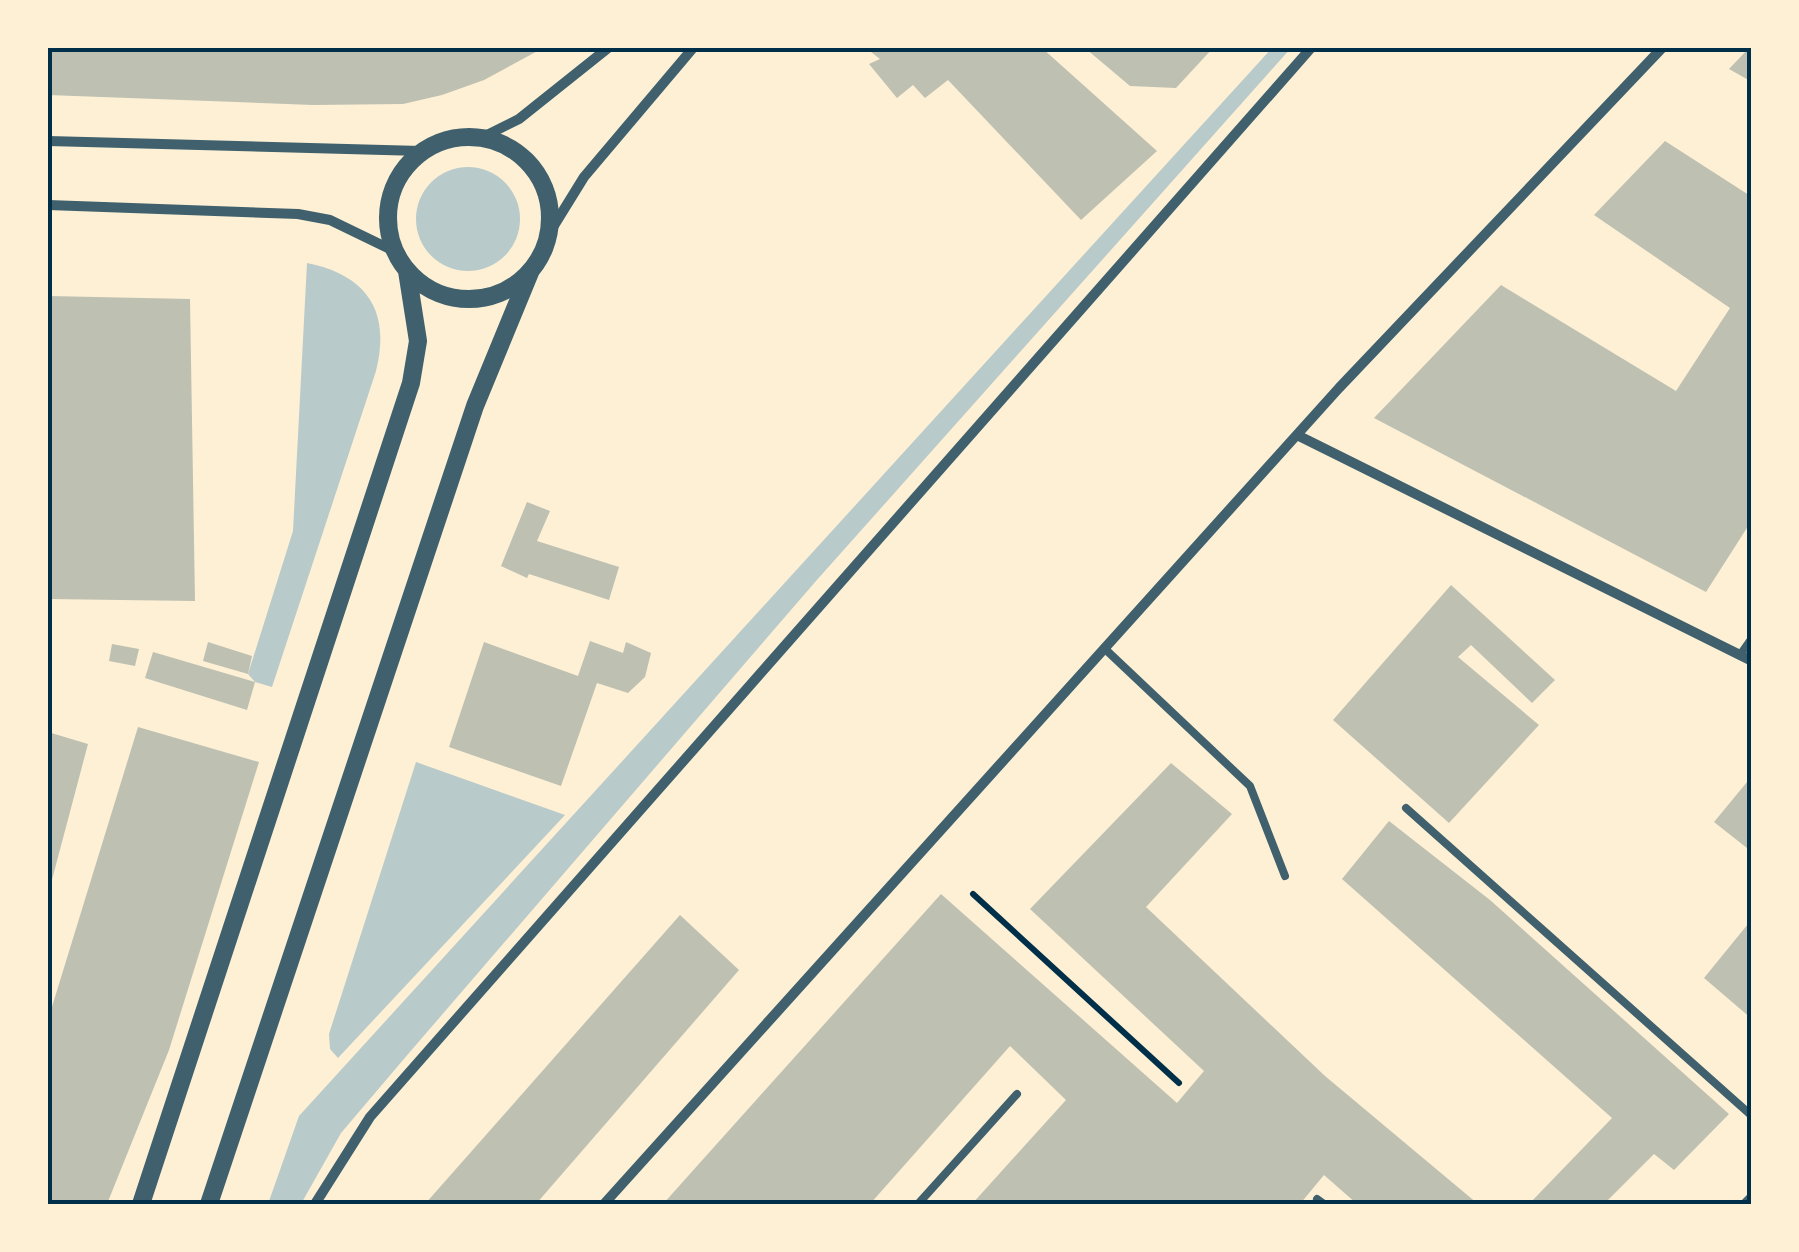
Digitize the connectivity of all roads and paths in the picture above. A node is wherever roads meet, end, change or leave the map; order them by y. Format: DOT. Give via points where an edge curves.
graph roads {
  1 [pos="608,48"];
  2 [pos="693,48"];
  3 [pos="1311,48"];
  4 [pos="1662,48"];
  5 [pos="483,138"];
  6 [pos="48,141"];
  7 [pos="421,151"];
  8 [pos="48,205"];
  9 [pos="550,232"];
  10 [pos="394,251"];
  11 [pos="531,270"];
  12 [pos="406,271"];
  13 [pos="1297,434"];
  14 [pos="1752,638"];
  15 [pos="1104,648"];
  16 [pos="1746,658"];
  17 [pos="1406,808"];
  18 [pos="1284,876"];
  19 [pos="973,894"];
  20 [pos="1179,1083"];
  21 [pos="1017,1094"];
  22 [pos="1752,1116"];
  23 [pos="1752,1197"];
  24 [pos="141,1204"];
  25 [pos="210,1204"];
  26 [pos="316,1204"];
  27 [pos="604,1204"];
  28 [pos="918,1204"];
  29 [pos="1745,1204"];
  1 -- 5 [label="street" via="519,119"];
  2 -- 9 [label="street" via="584,177"];
  3 -- 26 [label="street" via="370,1117"];
  4 -- 13 [label="street"];
  5 -- 7 [label="street" via="451,138"];
  5 -- 9 [label="street" via="528,161 546,194"];
  6 -- 7 [label="street"];
  7 -- 10 [label="street" via="390,196 386,224"];
  8 -- 10 [label="street" via="298,214 330,220"];
  9 -- 11 [label="street"];
  10 -- 12 [label="street"];
  11 -- 12 [label="street" via="499,293 459,299 434,292"];
  11 -- 25 [label="street" via="474,406"];
  12 -- 24 [label="street" via="418,340 411,383"];
  13 -- 15 [label="street"];
  13 -- 16 [label="street"];
  14 -- 16 [label="lane"];
  15 -- 18 [label="lane" via="1250,786"];
  15 -- 27 [label="street"];
  17 -- 22 [label="lane"];
  19 -- 20 [label="path"];
  21 -- 28 [label="lane"];
  23 -- 29 [label="street"];
}
